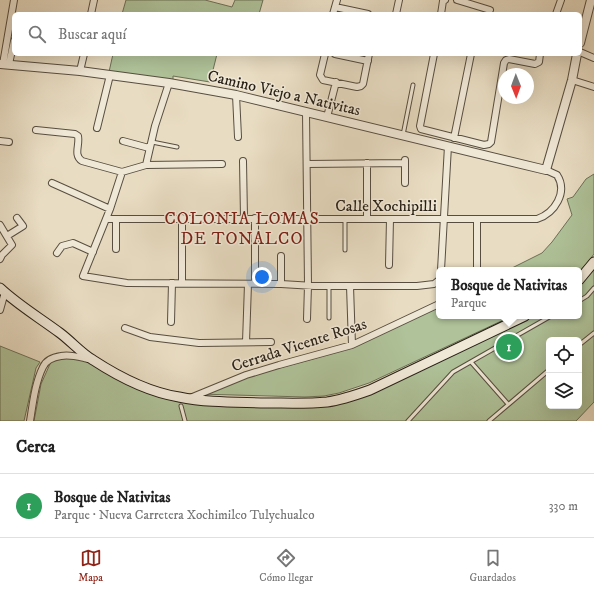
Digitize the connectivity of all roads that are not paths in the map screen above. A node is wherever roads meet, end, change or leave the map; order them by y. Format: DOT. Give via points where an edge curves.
graph roads {
  1 [pos="14,0"];
  2 [pos="94,0"];
  3 [pos="399,0"];
  4 [pos="445,0"];
  5 [pos="457,0"];
  6 [pos="561,0"];
  7 [pos="591,1"];
  8 [pos="336,3"];
  9 [pos="490,10"];
  10 [pos="12,12"];
  11 [pos="91,12"];
  12 [pos="362,12"];
  13 [pos="396,12"];
  14 [pos="441,12"];
  15 [pos="557,12"];
  16 [pos="12,13"];
  17 [pos="582,35"];
  18 [pos="12,46"];
  19 [pos="582,53"];
  20 [pos="84,56"];
  21 [pos="325,56"];
  22 [pos="344,56"];
  23 [pos="369,56"];
  24 [pos="434,56"];
  25 [pos="471,56"];
  26 [pos="540,56"];
  27 [pos="577,56"];
  28 [pos="594,58"];
  29 [pos="368,61"];
  30 [pos="4,64"];
  31 [pos="80,71"];
  32 [pos="110,76"];
  33 [pos="572,80"];
  34 [pos="336,82"];
  35 [pos="169,83"];
  36 [pos="413,85"];
  37 [pos="594,87"];
  38 [pos="236,95"];
  39 [pos="306,112"];
  40 [pos="327,117"];
  41 [pos="97,128"];
  42 [pos="36,130"];
  43 [pos="403,135"];
  44 [pos="238,137"];
  45 [pos="454,138"];
  46 [pos="0,141"];
  47 [pos="123,141"];
  48 [pos="8,142"];
  49 [pos="150,145"];
  50 [pos="448,146"];
  51 [pos="177,147"];
  52 [pos="243,161"];
  53 [pos="367,163"];
  54 [pos="222,164"];
  55 [pos="307,164"];
  56 [pos="146,165"];
  57 [pos="546,170"];
  58 [pos="122,172"];
  59 [pos="557,174"];
  60 [pos="52,183"];
  61 [pos="405,183"];
  62 [pos="110,209"];
  63 [pos="18,218"];
  64 [pos="182,218"];
  65 [pos="244,218"];
  66 [pos="255,218"];
  67 [pos="106,219"];
  68 [pos="116,219"];
  69 [pos="307,219"];
  70 [pos="345,219"];
  71 [pos="367,219"];
  72 [pos="390,219"];
  73 [pos="444,219"];
  74 [pos="477,220"];
  75 [pos="0,225"];
  76 [pos="7,236"];
  77 [pos="116,249"];
  78 [pos="345,250"];
  79 [pos="93,252"];
  80 [pos="58,253"];
  81 [pos="280,256"];
  82 [pos="0,259"];
  83 [pos="594,262"];
  84 [pos="389,265"];
  85 [pos="441,267"];
  86 [pos="477,267"];
  87 [pos="582,276"];
  88 [pos="436,282"];
  89 [pos="172,283"];
  90 [pos="182,283"];
  91 [pos="256,283"];
  92 [pos="248,284"];
  93 [pos="281,284"];
  94 [pos="308,285"];
  95 [pos="329,286"];
  96 [pos="350,286"];
  97 [pos="594,288"];
  98 [pos="2,290"];
  99 [pos="582,299"];
  100 [pos="436,305"];
  101 [pos="0,310"];
  102 [pos="329,318"];
  103 [pos="307,319"];
  104 [pos="519,319"];
  105 [pos="546,319"];
  106 [pos="171,322"];
  107 [pos="124,328"];
  108 [pos="594,333"];
  109 [pos="246,342"];
  110 [pos="272,342"];
  111 [pos="582,343"];
  112 [pos="352,345"];
  113 [pos="92,359"];
  114 [pos="471,362"];
  115 [pos="546,372"];
  116 [pos="189,399"];
  117 [pos="508,404"];
  118 [pos="181,406"];
  119 [pos="30,421"];
  120 [pos="186,421"];
  121 [pos="408,421"];
  122 [pos="489,421"];
  1 -- 10 [label="street"];
  2 -- 11 [label="street"];
  3 -- 13 [label="street"];
  4 -- 14 [label="street"];
  5 -- 9 [label="street"];
  6 -- 15 [label="street"];
  7 -- 17 [label="street"];
  8 -- 12 [label="street"];
  16 -- 30 [label="street"];
  18 -- 30 [label="street"];
  19 -- 28 [label="street"];
  20 -- 31 [label="street"];
  21 -- 34 [label="street" via="321,78"];
  22 -- 29 [label="street"];
  23 -- 29 [label="street"];
  24 -- 45 [label="street" via="420,126 421,129"];
  25 -- 45 [label="street"];
  26 -- 45 [label="street" via="537,64 509,59 504,63 489,144"];
  27 -- 33 [label="street"];
  29 -- 34 [label="street" via="361,86"];
  30 -- 31 [label="street, Camino Viejo a Nativitas"];
  31 -- 32 [label="street, Camino Viejo a Nativitas"];
  32 -- 35 [label="street, Camino Viejo a Nativitas"];
  32 -- 41 [label="street"];
  33 -- 37 [label="street"];
  33 -- 57 [label="street"];
  34 -- 40 [label="street"];
  35 -- 38 [label="street, Camino Viejo a Nativitas"];
  35 -- 49 [label="street"];
  36 -- 43 [label="lane"];
  38 -- 39 [label="street, Camino Viejo a Nativitas"];
  38 -- 44 [label="street"];
  39 -- 40 [label="street, Camino Viejo a Nativitas"];
  39 -- 55 [label="street"];
  40 -- 43 [label="street, Camino Viejo a Nativitas"];
  42 -- 58 [label="street" via="75,134 79,139 78,158"];
  43 -- 50 [label="street, Camino Viejo a Nativitas"];
  46 -- 48 [label="street"];
  47 -- 49 [label="street"];
  49 -- 51 [label="lane"];
  49 -- 56 [label="street"];
  50 -- 57 [label="street, Camino Viejo a Nativitas"];
  50 -- 73 [label="street"];
  52 -- 65 [label="street"];
  53 -- 55 [label="street"];
  53 -- 61 [label="street" via="405,161"];
  53 -- 71 [label="street"];
  54 -- 56 [label="street"];
  55 -- 69 [label="street"];
  56 -- 58 [label="street"];
  57 -- 59 [label="street, Camino Viejo a Nativitas"];
  58 -- 62 [label="street"];
  59 -- 74 [label="street, Calle Xochipilli" via="562,185 562,193 549,214 537,219"];
  60 -- 62 [label="street"];
  62 -- 67 [label="street"];
  63 -- 76 [label="street" via="23,226"];
  64 -- 65 [label="street, Calle Xochipilli"];
  64 -- 68 [label="street, Calle Xochipilli"];
  64 -- 90 [label="street"];
  65 -- 66 [label="street, Calle Xochipilli"];
  66 -- 69 [label="street, Calle Xochipilli"];
  66 -- 91 [label="street"];
  67 -- 68 [label="street, Calle Xochipilli"];
  67 -- 79 [label="street"];
  68 -- 77 [label="street"];
  69 -- 70 [label="street, Calle Xochipilli"];
  69 -- 94 [label="street"];
  70 -- 71 [label="street, Calle Xochipilli"];
  70 -- 78 [label="lane"];
  71 -- 72 [label="street, Calle Xochipilli"];
  72 -- 73 [label="street, Calle Xochipilli"];
  72 -- 84 [label="street"];
  73 -- 74 [label="street, Calle Xochipilli"];
  73 -- 85 [label="street"];
  74 -- 86 [label="street"];
  75 -- 76 [label="street"];
  76 -- 82 [label="street" via="12,245"];
  79 -- 80 [label="street" via="73,243 62,246"];
  79 -- 89 [label="street" via="83,276 127,283"];
  81 -- 93 [label="street"];
  83 -- 87 [label="main road"];
  88 -- 96 [label="street" via="417,286"];
  89 -- 90 [label="street"];
  89 -- 106 [label="street"];
  90 -- 92 [label="street"];
  91 -- 92 [label="street"];
  91 -- 93 [label="street"];
  92 -- 109 [label="street"];
  93 -- 94 [label="street"];
  94 -- 95 [label="street"];
  94 -- 103 [label="street"];
  95 -- 96 [label="street"];
  95 -- 102 [label="lane"];
  96 -- 112 [label="street"];
  97 -- 99 [label="lane"];
  98 -- 101 [label="street"];
  98 -- 113 [label="main road"];
  100 -- 112 [label="street, Cerrada Vicente Rosas"];
  104 -- 116 [label="main road" via="370,390 339,400 276,403"];
  105 -- 114 [label="lane"];
  107 -- 109 [label="street" via="150,338 176,341"];
  108 -- 111 [label="lane"];
  109 -- 110 [label="street"];
  112 -- 116 [label="street, Cerrada Vicente Rosas" via="246,375"];
  113 -- 116 [label="main road" via="139,385"];
  113 -- 119 [label="street" via="69,355 50,359 43,366"];
  114 -- 117 [label="lane"];
  114 -- 121 [label="lane" via="454,372"];
  115 -- 117 [label="lane"];
  117 -- 122 [label="lane"];
  118 -- 120 [label="lane"];
}
